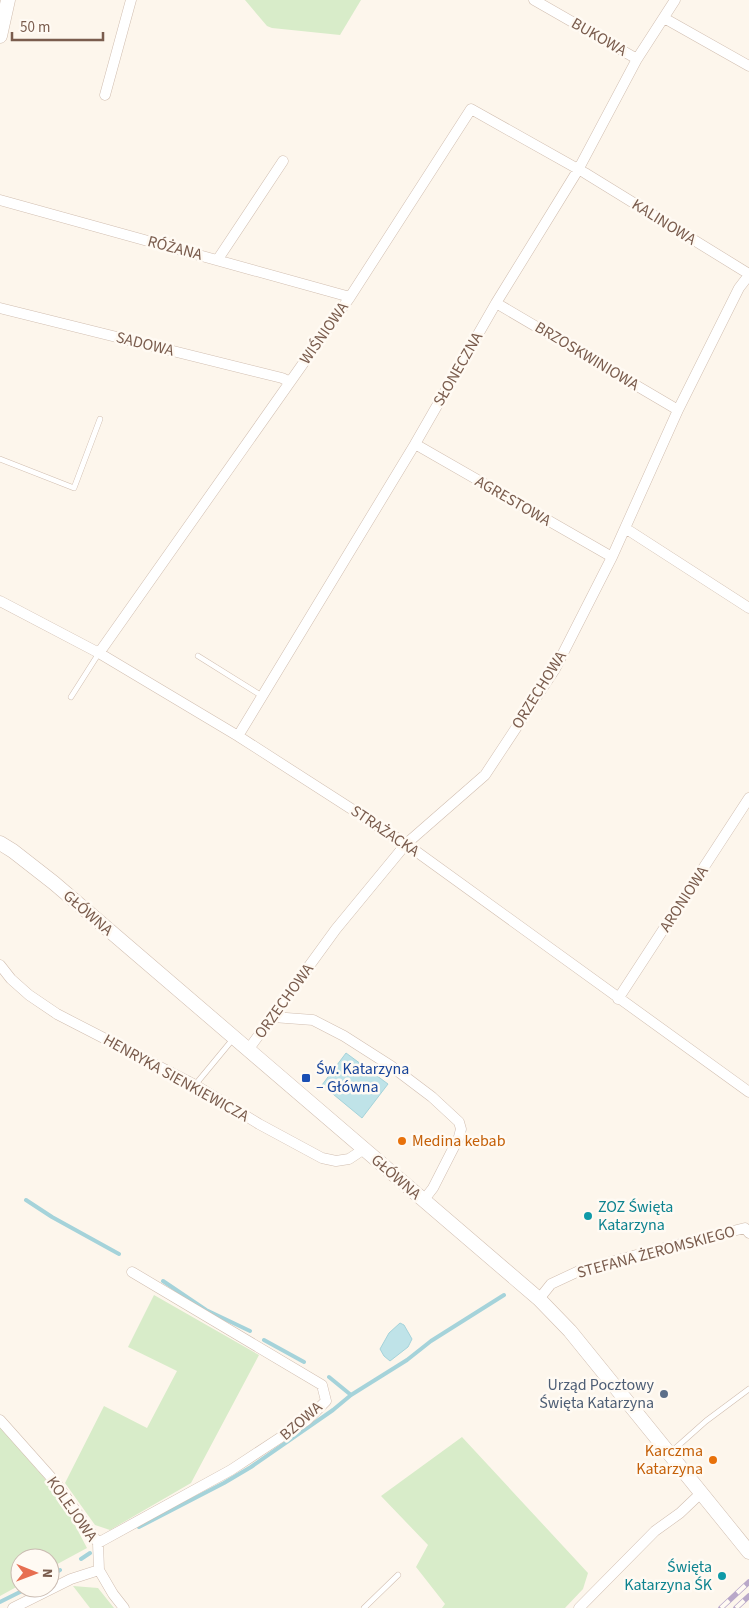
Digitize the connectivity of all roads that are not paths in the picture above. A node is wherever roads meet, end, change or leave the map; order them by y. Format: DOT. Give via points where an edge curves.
graph roads {
  1 [pos="8,0"];
  2 [pos="131,0"];
  3 [pos="534,0"];
  4 [pos="675,0"];
  5 [pos="664,18"];
  6 [pos="0,36"];
  7 [pos="638,59"];
  8 [pos="749,66"];
  9 [pos="105,95"];
  10 [pos="283,161"];
  11 [pos="578,170"];
  12 [pos="0,200"];
  13 [pos="218,259"];
  14 [pos="749,275"];
  15 [pos="350,297"];
  16 [pos="496,303"];
  17 [pos="0,308"];
  18 [pos="290,382"];
  19 [pos="678,410"];
  20 [pos="100,419"];
  21 [pos="415,444"];
  22 [pos="0,459"];
  23 [pos="625,528"];
  24 [pos="612,557"];
  25 [pos="0,601"];
  26 [pos="749,608"];
  27 [pos="99,653"];
  28 [pos="198,656"];
  29 [pos="262,696"];
  30 [pos="71,698"];
  31 [pos="238,736"];
  32 [pos="749,798"];
  33 [pos="0,843"];
  34 [pos="406,844"];
  35 [pos="0,965"];
  36 [pos="618,999"];
  37 [pos="273,1017"];
  38 [pos="234,1038"];
  39 [pos="248,1050"];
  40 [pos="195,1085"];
  41 [pos="749,1092"];
  42 [pos="364,1149"];
  43 [pos="423,1200"];
  44 [pos="748,1229"];
  45 [pos="132,1272"];
  46 [pos="539,1299"];
  47 [pos="749,1389"];
  48 [pos="0,1420"];
  49 [pos="669,1453"];
  50 [pos="701,1493"];
  51 [pos="98,1543"];
  52 [pos="749,1552"];
  53 [pos="99,1570"];
  54 [pos="398,1575"];
  55 [pos="14,1608"];
  56 [pos="124,1608"];
  57 [pos="364,1608"];
  58 [pos="579,1608"];
  1 -- 6 [label="street"];
  2 -- 9 [label="street"];
  3 -- 7 [label="street, BUKOWA"];
  4 -- 5 [label="street, SŁONECZNA"];
  5 -- 7 [label="street, SŁONECZNA"];
  5 -- 8 [label="street"];
  7 -- 11 [label="street, SŁONECZNA"];
  10 -- 13 [label="street"];
  11 -- 14 [label="street, KALINOWA"];
  11 -- 15 [label="street, WIŚNIOWA" via="470,109"];
  11 -- 16 [label="street, SŁONECZNA"];
  12 -- 13 [label="street, RÓŻANA"];
  13 -- 15 [label="street, RÓŻANA"];
  14 -- 19 [label="street, ORZECHOWA" via="739,288"];
  15 -- 18 [label="street, WIŚNIOWA"];
  16 -- 19 [label="street, BRZOSKWINIOWA"];
  16 -- 21 [label="street, SŁONECZNA"];
  17 -- 18 [label="street, SADOWA"];
  18 -- 27 [label="street, WIŚNIOWA"];
  19 -- 23 [label="street, ORZECHOWA"];
  20 -- 22 [label="lane" via="74,488"];
  21 -- 24 [label="street, AGRESTOWA"];
  21 -- 29 [label="street, SŁONECZNA"];
  23 -- 24 [label="street, ORZECHOWA"];
  23 -- 26 [label="street"];
  24 -- 34 [label="street, ORZECHOWA" via="555,669 485,775"];
  25 -- 27 [label="street, STRAŻACKA"];
  27 -- 30 [label="lane"];
  27 -- 31 [label="street, STRAŻACKA"];
  28 -- 29 [label="lane"];
  29 -- 31 [label="street, SŁONECZNA"];
  31 -- 34 [label="street, STRAŻACKA"];
  32 -- 36 [label="street, ARONIOWA"];
  33 -- 38 [label="street, GŁÓWNA" via="54,883"];
  34 -- 36 [label="street, STRAŻACKA"];
  34 -- 37 [label="street, ORZECHOWA" via="336,929"];
  35 -- 40 [label="street, HENRYKA SIENKIEWICZA" via="11,980 57,1014"];
  36 -- 41 [label="street, STRAŻACKA"];
  37 -- 39 [label="street, ORZECHOWA"];
  37 -- 43 [label="street" via="313,1020 344,1036 391,1066 458,1122 460,1137"];
  38 -- 39 [label="street, GŁÓWNA"];
  38 -- 40 [label="lane"];
  39 -- 42 [label="street, GŁÓWNA"];
  40 -- 42 [label="street, HENRYKA SIENKIEWICZA" via="322,1158 336,1161"];
  42 -- 43 [label="street, GŁÓWNA"];
  43 -- 46 [label="street, GŁÓWNA"];
  44 -- 46 [label="street, STEFANA ŻEROMSKIEGO" via="581,1270 550,1284"];
  45 -- 51 [label="street, BZOWA" via="322,1385 326,1402 307,1420 238,1466"];
  46 -- 49 [label="street, GŁÓWNA" via="570,1331"];
  47 -- 49 [label="lane"];
  48 -- 51 [label="street, KOLEJOWA" via="57,1484"];
  49 -- 50 [label="street, GŁÓWNA"];
  50 -- 52 [label="street, GŁÓWNA"];
  50 -- 58 [label="street" via="655,1531"];
  51 -- 53 [label="street, KOLEJOWA"];
  53 -- 55 [label="street" via="70,1579"];
  53 -- 56 [label="street, KOLEJOWA"];
  54 -- 57 [label="lane"];
}
